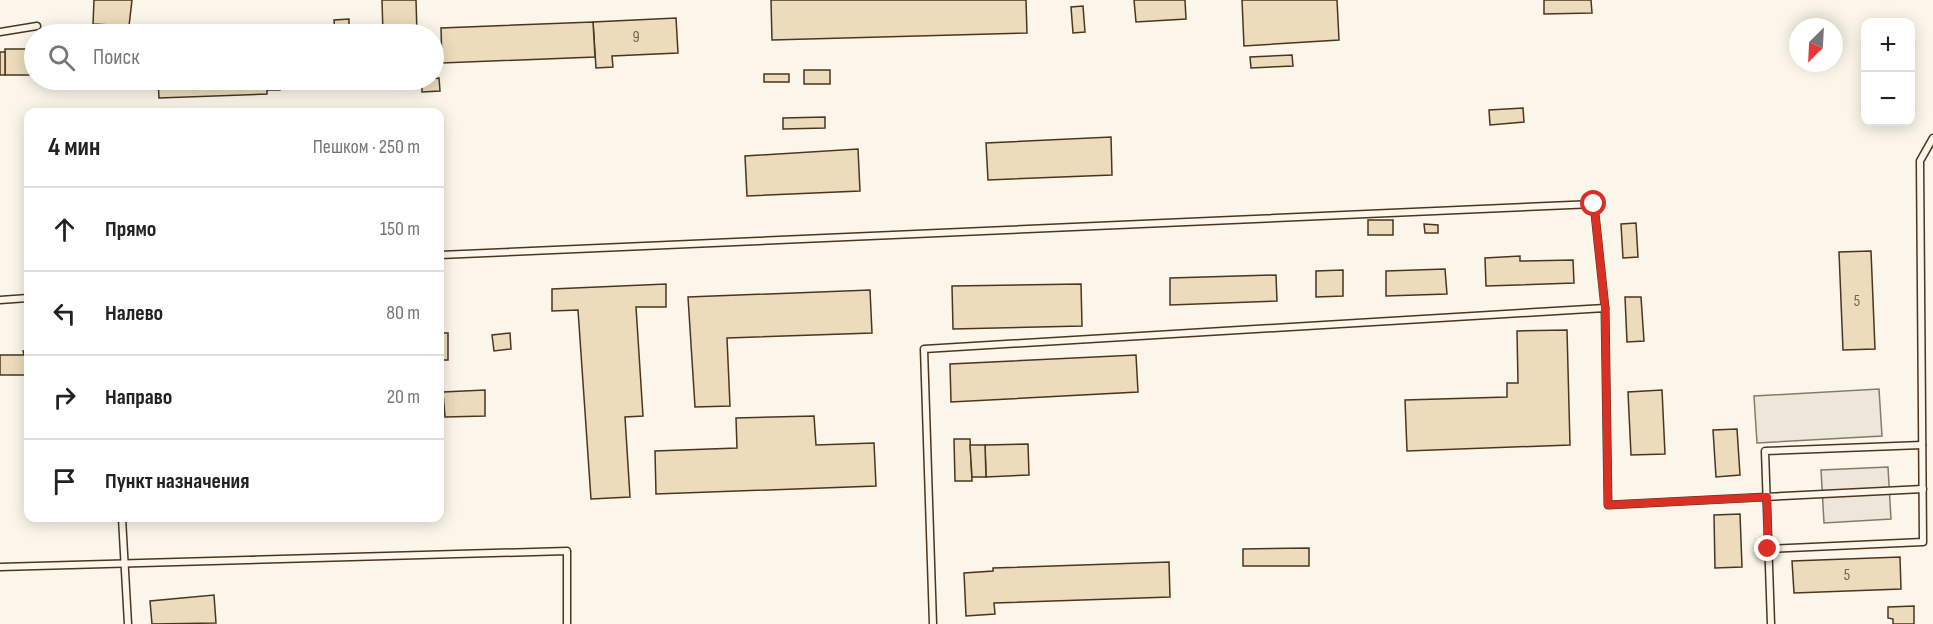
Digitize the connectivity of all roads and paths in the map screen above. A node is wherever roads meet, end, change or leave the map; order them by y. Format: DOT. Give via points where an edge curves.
graph roads {
  1 [pos="24,28"];
  2 [pos="0,32"];
  3 [pos="1933,138"];
  4 [pos="444,255"];
  5 [pos="24,298"];
  6 [pos="0,300"];
  7 [pos="1605,308"];
  8 [pos="1922,445"];
  9 [pos="1923,489"];
  10 [pos="1767,497"];
  11 [pos="122,522"];
  12 [pos="1768,549"];
  13 [pos="124,563"];
  14 [pos="0,567"];
  15 [pos="128,624"];
  16 [pos="567,624"];
  17 [pos="933,624"];
  18 [pos="1770,624"];
  1 -- 2 [label="lane"];
  3 -- 8 [label="lane" via="1920,161"];
  4 -- 7 [label="lane" via="1594,204"];
  5 -- 6 [label="lane"];
  7 -- 10 [label="lane" via="1608,505"];
  7 -- 17 [label="lane" via="924,350"];
  8 -- 9 [label="lane"];
  8 -- 10 [label="lane" via="1765,451"];
  9 -- 10 [label="lane"];
  9 -- 12 [label="lane" via="1923,542"];
  10 -- 12 [label="lane"];
  11 -- 13 [label="lane"];
  12 -- 18 [label="lane"];
  13 -- 14 [label="lane"];
  13 -- 15 [label="lane"];
  13 -- 16 [label="lane" via="567,551"];
}
